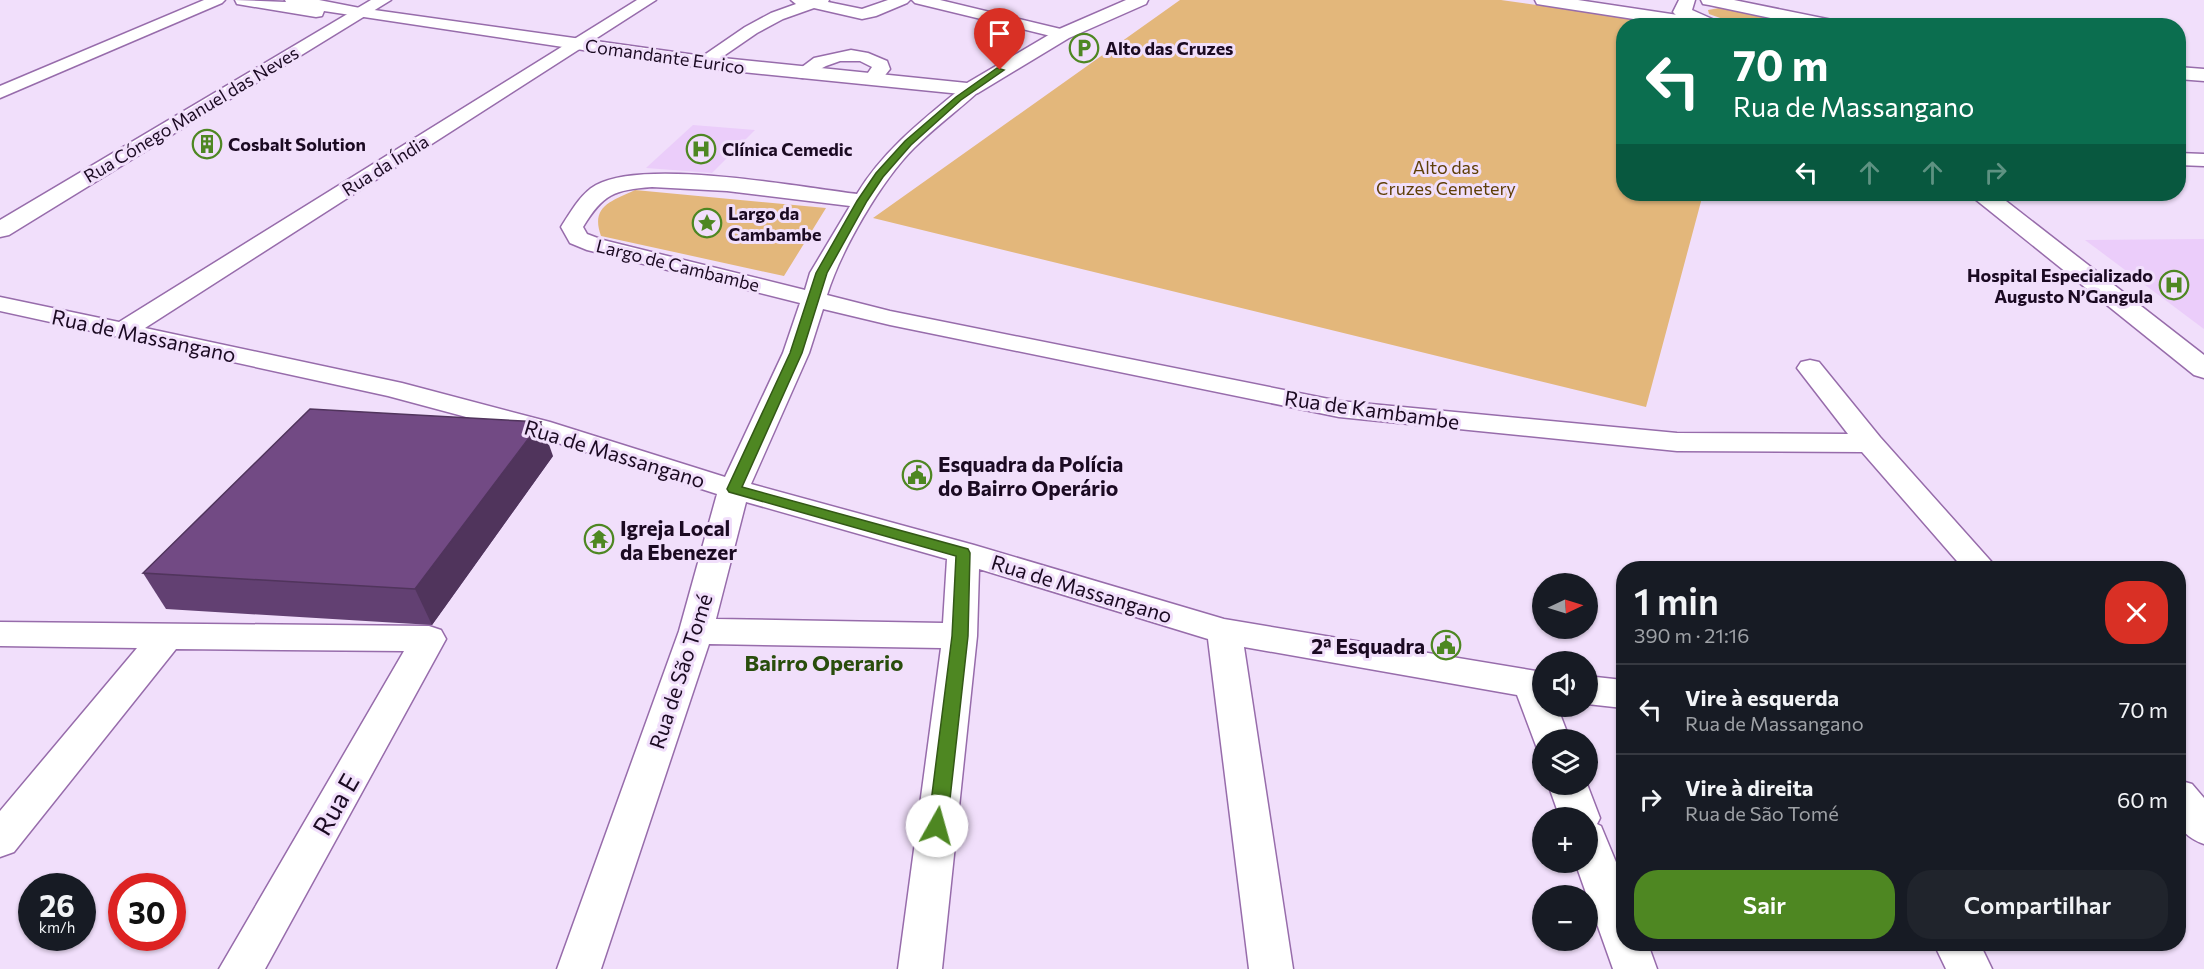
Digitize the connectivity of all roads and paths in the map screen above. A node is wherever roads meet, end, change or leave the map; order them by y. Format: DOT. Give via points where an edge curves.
graph roads {
  1 [pos="217,0"];
  2 [pos="243,0"];
  3 [pos="293,0"];
  4 [pos="383,0"];
  5 [pos="648,0"];
  6 [pos="903,0"];
  7 [pos="920,0"];
  8 [pos="1140,0"];
  9 [pos="1543,0"];
  10 [pos="1630,0"];
  11 [pos="1708,0"];
  12 [pos="1760,0"];
  13 [pos="810,1"];
  14 [pos="1685,6"];
  15 [pos="360,13"];
  16 [pos="1665,18"];
  17 [pos="1702,18"];
  18 [pos="1802,18"];
  19 [pos="1063,34"];
  20 [pos="579,44"];
  21 [pos="703,62"];
  22 [pos="2186,74"];
  23 [pos="2204,75"];
  24 [pos="971,89"];
  25 [pos="0,93"];
  26 [pos="2186,159"];
  27 [pos="2204,160"];
  28 [pos="862,201"];
  29 [pos="1992,201"];
  30 [pos="2014,201"];
  31 [pos="0,230"];
  32 [pos="813,298"];
  33 [pos="0,304"];
  34 [pos="123,331"];
  35 [pos="2204,347"];
  36 [pos="1810,368"];
  37 [pos="2204,369"];
  38 [pos="1870,443"];
  39 [pos="734,489"];
  40 [pos="963,553"];
  41 [pos="1975,561"];
  42 [pos="696,631"];
  43 [pos="1224,631"];
  44 [pos="0,634"];
  45 [pos="168,636"];
  46 [pos="960,636"];
  47 [pos="1532,685"];
  48 [pos="1598,691"];
  49 [pos="1616,693"];
  50 [pos="2186,806"];
  51 [pos="2204,827"];
  52 [pos="0,840"];
  53 [pos="1598,868"];
  54 [pos="1616,917"];
  55 [pos="1629,951"];
  56 [pos="1960,951"];
  57 [pos="241,969"];
  58 [pos="579,969"];
  59 [pos="920,969"];
  60 [pos="1271,969"];
  61 [pos="1635,969"];
  62 [pos="1970,969"];
  1 -- 25 [label="street"];
  2 -- 15 [label="street, Comandante Eurico" via="323,13"];
  3 -- 15 [label="street, Comandante Eurico"];
  4 -- 15 [label="street, Rua Cónego Manuel das Neves"];
  5 -- 20 [label="street, Rua da Índia"];
  6 -- 13 [label="street" via="870,14"];
  7 -- 19 [label="street"];
  8 -- 19 [label="street, Rua de São Tomé"];
  9 -- 16 [label="street"];
  10 -- 14 [label="street"];
  11 -- 18 [label="street"];
  12 -- 18 [label="street"];
  13 -- 21 [label="street" via="759,25"];
  14 -- 17 [label="street"];
  15 -- 20 [label="street, Comandante Eurico"];
  15 -- 31 [label="street, Rua Cónego Manuel das Neves"];
  19 -- 24 [label="street, Rua de São Tomé"];
  20 -- 21 [label="street, Comandante Eurico"];
  20 -- 34 [label="street, Rua da Índia"];
  21 -- 24 [label="street, Comandante Eurico"];
  22 -- 23 [label="street"];
  24 -- 28 [label="street, Rua de São Tomé" via="908,143"];
  26 -- 27 [label="street"];
  28 -- 32 [label="street, Rua de São Tomé" via="822,273"];
  28 -- 32 [label="street, Largo de Cambambe" via="642,179 604,188 585,206 572,227 578,238 595,245"];
  29 -- 37 [label="street"];
  30 -- 35 [label="street"];
  32 -- 38 [label="street, Rua de Kambambe" via="890,318 1339,409 1677,442"];
  32 -- 39 [label="street, Rua de São Tomé" via="796,353"];
  33 -- 34 [label="street, Rua de Massangano"];
  34 -- 39 [label="street, Rua de Massangano" via="404,392 540,428"];
  36 -- 38 [label="street"];
  38 -- 41 [label="street"];
  39 -- 40 [label="street, Rua de Massangano"];
  39 -- 42 [label="street, Rua de São Tomé"];
  40 -- 43 [label="street, Rua de Massangano"];
  40 -- 46 [label="street"];
  42 -- 46 [label="street"];
  42 -- 58 [label="street, Rua de São Tomé"];
  43 -- 47 [label="street, Rua de Massangano"];
  43 -- 60 [label="street"];
  44 -- 45 [label="street"];
  45 -- 52 [label="street"];
  45 -- 57 [label="street, Rua E" via="429,639"];
  46 -- 59 [label="street"];
  48 -- 49 [label="street"];
  50 -- 51 [label="street"];
  53 -- 54 [label="street"];
  55 -- 61 [label="street"];
  56 -- 62 [label="street"];
}
